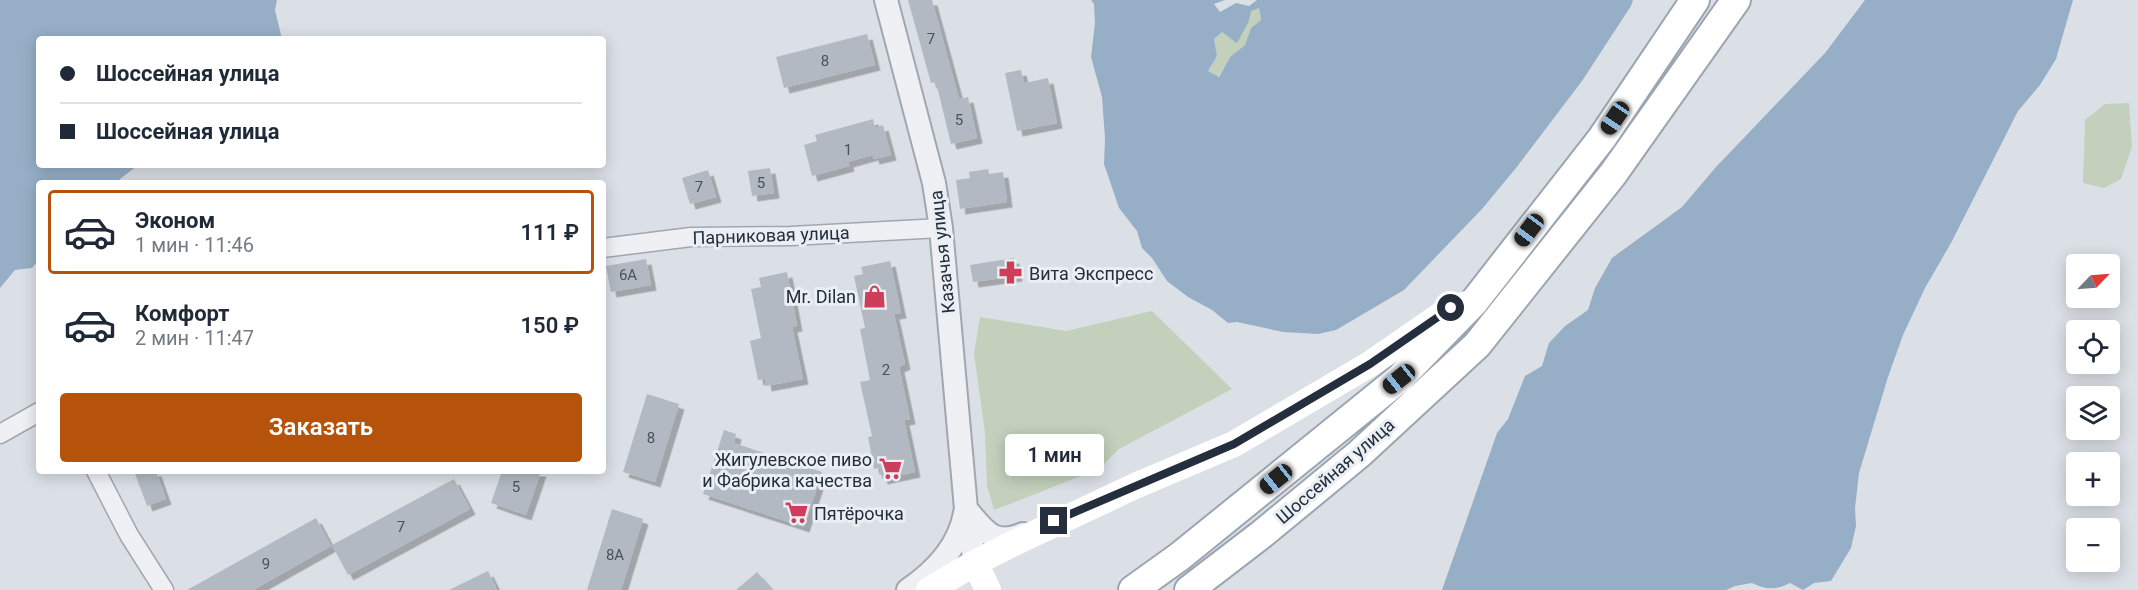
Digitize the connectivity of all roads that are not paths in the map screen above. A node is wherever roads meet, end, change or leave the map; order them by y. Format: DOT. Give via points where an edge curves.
graph roads {
  1 [pos="886,0"];
  2 [pos="1695,0"];
  3 [pos="1736,0"];
  4 [pos="940,228"];
  5 [pos="606,248"];
  6 [pos="1474,302"];
  7 [pos="35,417"];
  8 [pos="0,434"];
  9 [pos="98,474"];
  10 [pos="1135,486"];
  11 [pos="966,509"];
  12 [pos="975,563"];
  13 [pos="164,590"];
  14 [pos="908,590"];
  15 [pos="929,590"];
  16 [pos="988,590"];
  17 [pos="1133,590"];
  18 [pos="1189,590"];
  1 -- 4 [label="street, Казачья улица" via="934,183"];
  2 -- 6 [label="main road, Шоссейная улица" via="1602,138"];
  3 -- 18 [label="main road, Шоссейная улица" via="1613,174 1477,345 1359,454"];
  4 -- 5 [label="street, Парниковая улица" via="691,237"];
  4 -- 11 [label="street, Казачья улица"];
  6 -- 10 [label="main road" via="1451,308 1370,364 1234,444"];
  6 -- 17 [label="main road, Шоссейная улица" via="1399,379"];
  7 -- 8 [label="street"];
  9 -- 13 [label="street" via="129,536"];
  10 -- 11 [label="street" via="1013,539 994,537"];
  10 -- 12 [label="main road"];
  11 -- 12 [label="street, Казачья улица"];
  11 -- 14 [label="street, Казачья улица" via="951,549 924,580"];
  12 -- 15 [label="main road"];
  12 -- 16 [label="main road, Казачья улица"];
}
